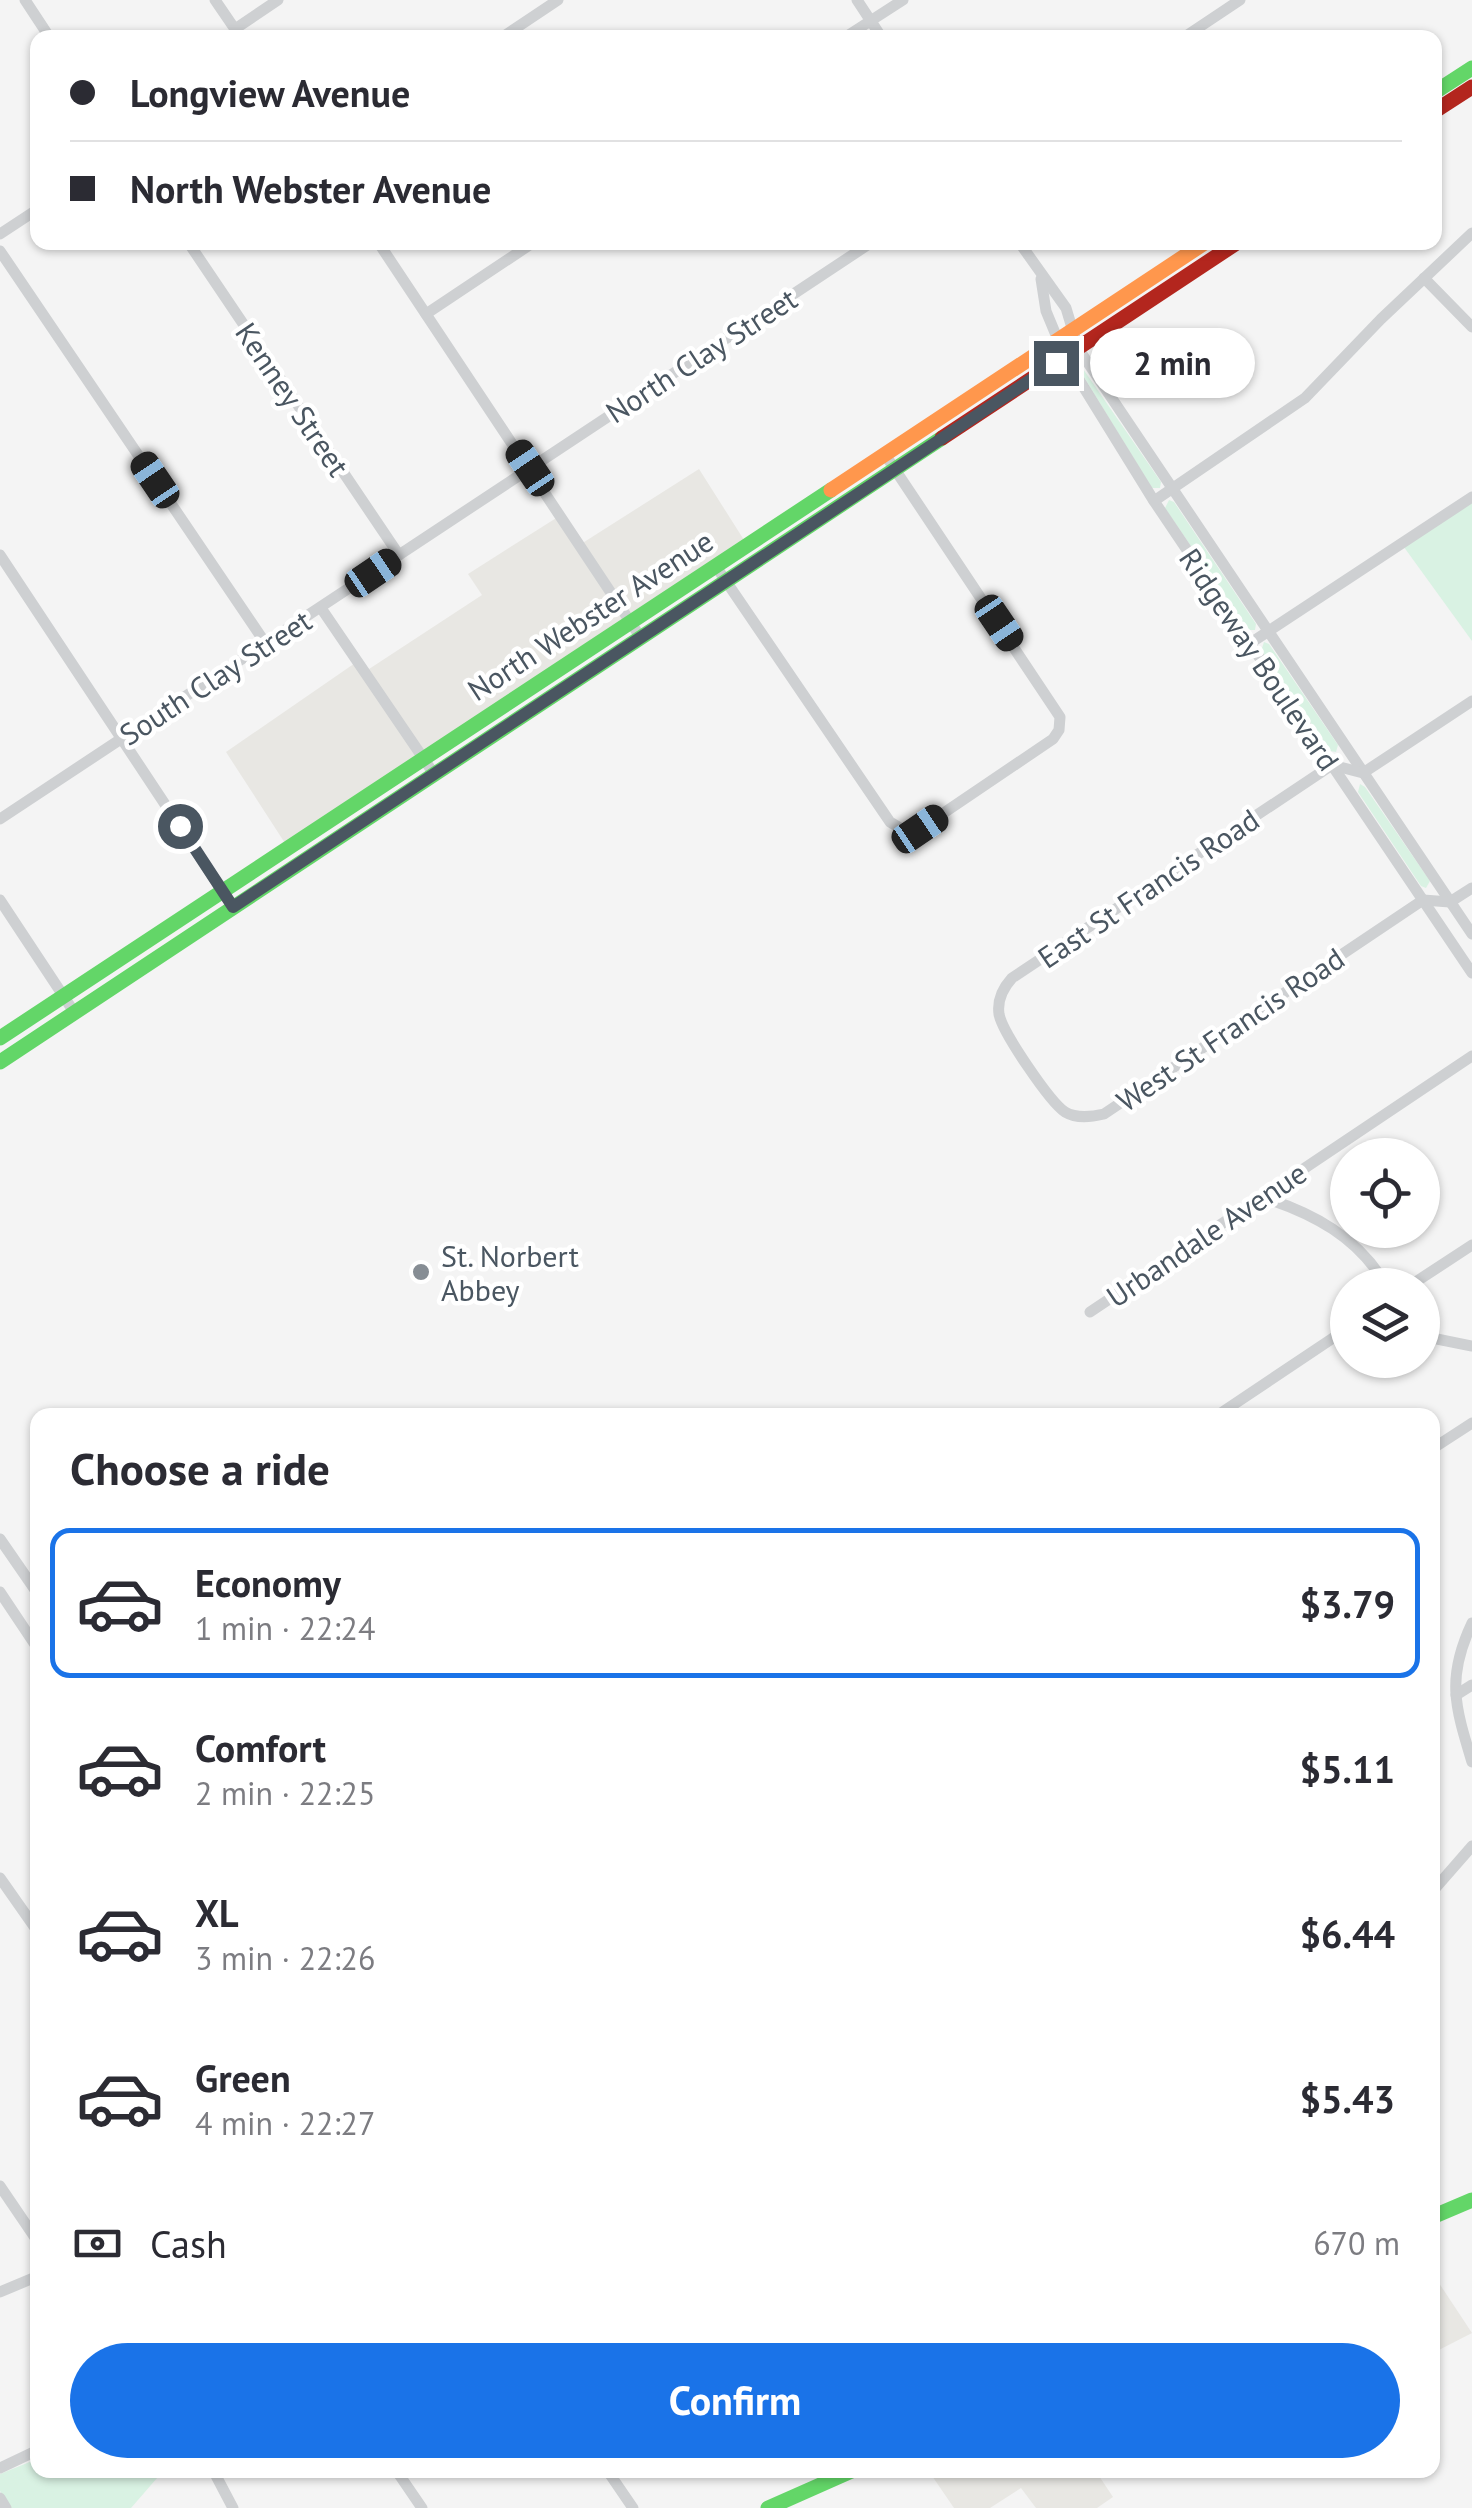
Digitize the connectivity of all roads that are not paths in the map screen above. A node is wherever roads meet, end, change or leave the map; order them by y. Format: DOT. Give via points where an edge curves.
graph roads {
  1 [pos="25,0"];
  2 [pos="215,0"];
  3 [pos="278,0"];
  4 [pos="558,0"];
  5 [pos="856,0"];
  6 [pos="904,0"];
  7 [pos="1240,0"];
  8 [pos="870,20"];
  9 [pos="45,30"];
  10 [pos="236,30"];
  11 [pos="242,30"];
  12 [pos="514,30"];
  13 [pos="856,30"];
  14 [pos="877,30"];
  15 [pos="1195,30"];
  16 [pos="1472,68"];
  17 [pos="1442,87"];
  18 [pos="1472,87"];
  19 [pos="1442,107"];
  20 [pos="30,214"];
  21 [pos="1472,233"];
  22 [pos="0,234"];
  23 [pos="193,250"];
  24 [pos="383,250"];
  25 [pos="522,250"];
  26 [pos="860,250"];
  27 [pos="1025,250"];
  28 [pos="1194,250"];
  29 [pos="1226,250"];
  30 [pos="0,252"];
  31 [pos="1040,273"];
  32 [pos="1424,278"];
  33 [pos="426,314"];
  34 [pos="1472,328"];
  35 [pos="1064,335"];
  36 [pos="1072,352"];
  37 [pos="884,453"];
  38 [pos="530,468"];
  39 [pos="895,470"];
  40 [pos="1171,489"];
  41 [pos="1472,497"];
  42 [pos="1154,501"];
  43 [pos="0,554"];
  44 [pos="399,556"];
  45 [pos="714,565"];
  46 [pos="726,582"];
  47 [pos="322,608"];
  48 [pos="630,621"];
  49 [pos="1268,631"];
  50 [pos="641,638"];
  51 [pos="266,644"];
  52 [pos="1249,644"];
  53 [pos="1472,700"];
  54 [pos="124,737"];
  55 [pos="423,758"];
  56 [pos="1332,764"];
  57 [pos="1363,773"];
  58 [pos="434,774"];
  59 [pos="0,819"];
  60 [pos="1472,888"];
  61 [pos="222,891"];
  62 [pos="0,900"];
  63 [pos="1423,900"];
  64 [pos="1450,902"];
  65 [pos="233,907"];
  66 [pos="1472,934"];
  67 [pos="1472,973"];
  68 [pos="63,996"];
  69 [pos="74,1012"];
  70 [pos="1007,1031"];
  71 [pos="3,1036"];
  72 [pos="1472,1056"];
  73 [pos="0,1062"];
  74 [pos="1262,1197"];
  75 [pos="1472,1244"];
  76 [pos="1376,1268"];
  77 [pos="1436,1268"];
  78 [pos="1090,1312"];
  79 [pos="1330,1340"];
  80 [pos="1440,1340"];
  81 [pos="1472,1346"];
  82 [pos="1228,1408"];
  83 [pos="1472,1422"];
  84 [pos="1440,1444"];
  85 [pos="0,1539"];
  86 [pos="30,1582"];
  87 [pos="0,1592"];
  88 [pos="1472,1623"];
  89 [pos="30,1636"];
  90 [pos="1472,1684"];
  91 [pos="1456,1695"];
  92 [pos="1472,1762"];
  93 [pos="1472,1846"];
  94 [pos="0,1878"];
  95 [pos="1440,1883"];
  96 [pos="30,1921"];
  97 [pos="0,2186"];
  98 [pos="1472,2200"];
  99 [pos="1440,2214"];
  100 [pos="30,2230"];
  101 [pos="30,2279"];
  102 [pos="0,2292"];
  103 [pos="30,2454"];
  104 [pos="0,2468"];
  105 [pos="216,2478"];
  106 [pos="401,2478"];
  107 [pos="612,2478"];
  108 [pos="836,2478"];
  109 [pos="0,2498"];
  110 [pos="6,2508"];
  111 [pos="232,2508"];
  112 [pos="422,2508"];
  113 [pos="633,2508"];
  114 [pos="768,2508"];
  1 -- 9 [label="street"];
  2 -- 10 [label="street"];
  3 -- 11 [label="street"];
  4 -- 12 [label="street"];
  5 -- 8 [label="street"];
  6 -- 8 [label="street"];
  7 -- 15 [label="street"];
  8 -- 13 [label="street"];
  8 -- 14 [label="street"];
  16 -- 17 [label="main road"];
  18 -- 19 [label="main road"];
  20 -- 22 [label="street"];
  21 -- 32 [label="street"];
  23 -- 44 [label="street, Kenney Street"];
  24 -- 33 [label="street"];
  25 -- 33 [label="street"];
  26 -- 38 [label="street, North Clay Street"];
  27 -- 31 [label="street"];
  28 -- 35 [label="main road, North Webster Avenue"];
  29 -- 36 [label="main road, North Webster Avenue"];
  30 -- 51 [label="street"];
  31 -- 35 [label="street" via="1045,305"];
  31 -- 35 [label="street" via="1066,308"];
  32 -- 34 [label="street"];
  32 -- 40 [label="street" via="1305,398"];
  33 -- 38 [label="street"];
  35 -- 36 [label="street, Ridgeway Boulevard"];
  35 -- 37 [label="main road, North Webster Avenue"];
  36 -- 39 [label="main road, North Webster Avenue"];
  36 -- 40 [label="street, Ridgeway Boulevard"];
  36 -- 42 [label="street, Ridgeway Boulevard"];
  37 -- 39 [label="street"];
  37 -- 45 [label="main road, North Webster Avenue"];
  38 -- 44 [label="street, South Clay Street"];
  38 -- 48 [label="street"];
  39 -- 46 [label="main road, North Webster Avenue"];
  39 -- 46 [label="street" via="1060,717 1053,739 982,788 920,829 893,825"];
  40 -- 42 [label="street"];
  40 -- 49 [label="street, Ridgeway Boulevard"];
  41 -- 49 [label="street"];
  42 -- 52 [label="street, Ridgeway Boulevard"];
  43 -- 54 [label="street"];
  44 -- 47 [label="street, South Clay Street"];
  45 -- 46 [label="street"];
  45 -- 48 [label="main road, North Webster Avenue"];
  46 -- 50 [label="main road, North Webster Avenue"];
  47 -- 51 [label="street, South Clay Street"];
  47 -- 55 [label="street"];
  48 -- 50 [label="street"];
  48 -- 55 [label="main road, North Webster Avenue"];
  49 -- 52 [label="street"];
  49 -- 57 [label="street, Ridgeway Boulevard"];
  50 -- 58 [label="main road, North Webster Avenue"];
  51 -- 54 [label="street, South Clay Street"];
  52 -- 56 [label="street, Ridgeway Boulevard"];
  53 -- 57 [label="street"];
  54 -- 59 [label="street, South Clay Street"];
  54 -- 61 [label="street"];
  55 -- 58 [label="street"];
  55 -- 61 [label="main road, North Webster Avenue"];
  56 -- 57 [label="street"];
  56 -- 63 [label="street, Ridgeway Boulevard"];
  56 -- 70 [label="street, East St Francis Road" via="1012,978 999,1003"];
  57 -- 64 [label="street, Ridgeway Boulevard"];
  58 -- 65 [label="main road, North Webster Avenue"];
  60 -- 64 [label="street"];
  61 -- 65 [label="street"];
  61 -- 68 [label="main road, North Webster Avenue"];
  62 -- 68 [label="street"];
  63 -- 64 [label="street"];
  63 -- 67 [label="street, Ridgeway Boulevard"];
  63 -- 70 [label="street, West St Francis Road" via="1104,1114 1075,1116 1057,1104"];
  64 -- 66 [label="street, Ridgeway Boulevard"];
  65 -- 69 [label="main road, North Webster Avenue"];
  68 -- 69 [label="street"];
  68 -- 71 [label="main road, North Webster Avenue"];
  69 -- 73 [label="main road, North Webster Avenue"];
  72 -- 74 [label="street, Urbandale Avenue"];
  74 -- 76 [label="street" via="1337,1230"];
  74 -- 78 [label="street, Urbandale Avenue"];
  75 -- 77 [label="street"];
  79 -- 82 [label="street"];
  80 -- 81 [label="street"];
  83 -- 84 [label="street"];
  85 -- 86 [label="street"];
  87 -- 89 [label="street"];
  88 -- 91 [label="street" via="1458,1657"];
  90 -- 91 [label="street"];
  91 -- 92 [label="street"];
  93 -- 95 [label="street"];
  94 -- 96 [label="street"];
  97 -- 100 [label="street"];
  98 -- 99 [label="main road"];
  101 -- 102 [label="street"];
  103 -- 104 [label="street"];
  105 -- 111 [label="street"];
  106 -- 112 [label="street"];
  107 -- 113 [label="street"];
  108 -- 114 [label="main road"];
  109 -- 110 [label="street"];
}
